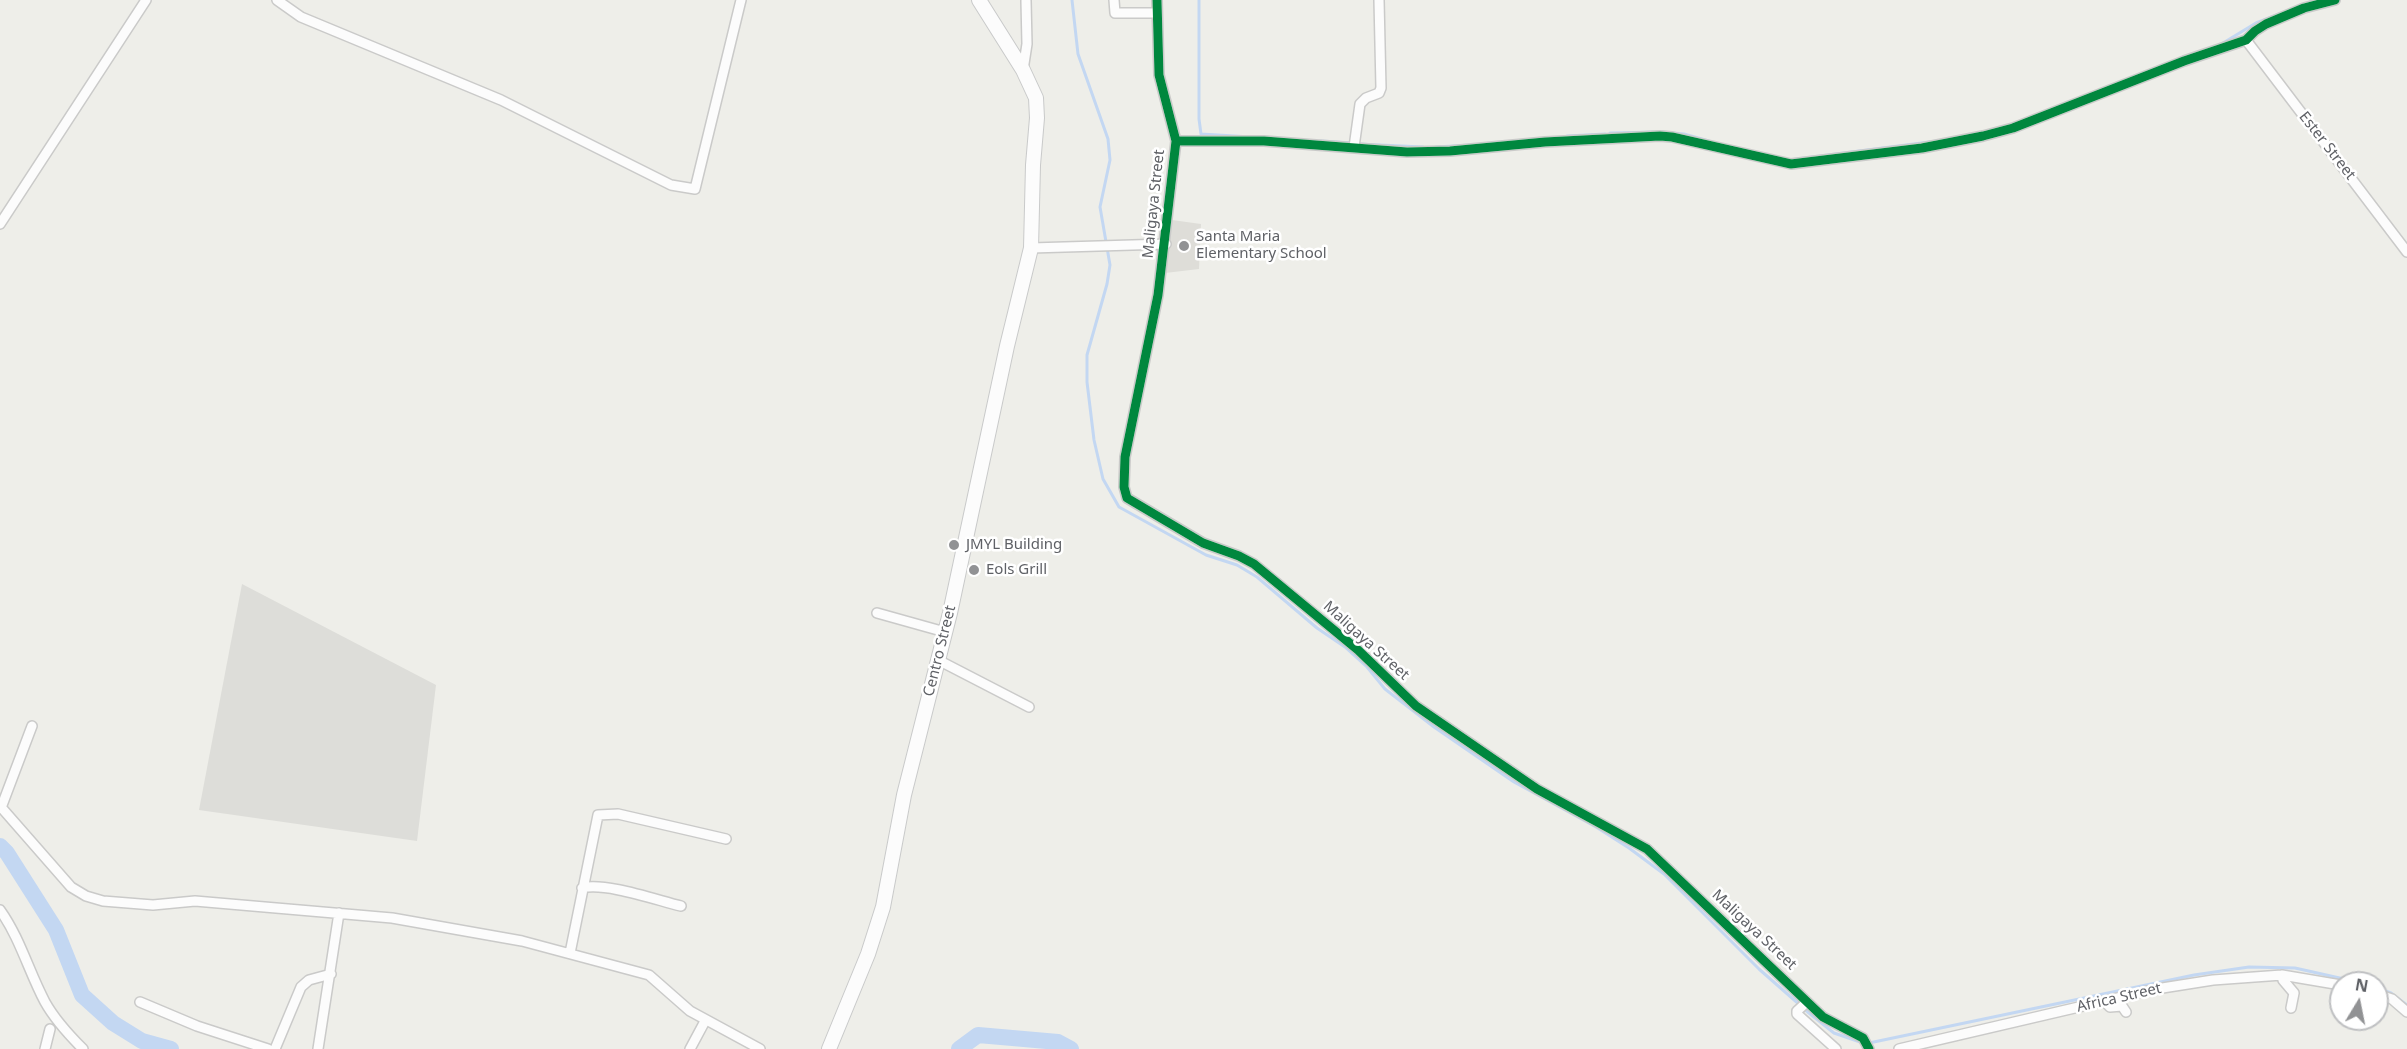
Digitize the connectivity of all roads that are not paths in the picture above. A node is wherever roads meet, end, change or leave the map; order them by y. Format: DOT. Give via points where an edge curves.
graph roads {
  1 [pos="146,0"];
  2 [pos="277,0"];
  3 [pos="741,0"];
  4 [pos="979,0"];
  5 [pos="1114,0"];
  6 [pos="1157,0"];
  7 [pos="1379,0"];
  8 [pos="2335,0"];
  9 [pos="1026,1"];
  10 [pos="1156,13"];
  11 [pos="2246,40"];
  12 [pos="1023,70"];
  13 [pos="1176,141"];
  14 [pos="1354,147"];
  15 [pos="0,225"];
  16 [pos="1166,244"];
  17 [pos="1031,248"];
  18 [pos="2407,252"];
  19 [pos="877,613"];
  20 [pos="945,632"];
  21 [pos="938,660"];
  22 [pos="1029,707"];
  23 [pos="32,726"];
  24 [pos="1,807"];
  25 [pos="726,839"];
  26 [pos="582,888"];
  27 [pos="681,906"];
  28 [pos="0,910"];
  29 [pos="339,913"];
  30 [pos="570,952"];
  31 [pos="331,974"];
  32 [pos="2282,975"];
  33 [pos="2329,983"];
  34 [pos="2389,998"];
  35 [pos="2104,1001"];
  36 [pos="140,1002"];
  37 [pos="1804,1005"];
  38 [pos="2291,1008"];
  39 [pos="2126,1012"];
  40 [pos="2407,1012"];
  41 [pos="705,1021"];
  42 [pos="50,1029"];
  43 [pos="1868,1048"];
  44 [pos="45,1049"];
  45 [pos="83,1049"];
  46 [pos="268,1049"];
  47 [pos="275,1049"];
  48 [pos="318,1049"];
  49 [pos="690,1049"];
  50 [pos="760,1049"];
  51 [pos="829,1049"];
  52 [pos="1836,1049"];
  53 [pos="1899,1049"];
  1 -- 15 [label="street"];
  2 -- 3 [label="street" via="301,17 501,100 671,184 695,189"];
  4 -- 12 [label="street, Centro Street"];
  5 -- 10 [label="street" via="1115,13"];
  6 -- 10 [label="street, Maligaya Street"];
  7 -- 14 [label="street" via="1381,88 1360,104"];
  8 -- 11 [label="street" via="2266,24"];
  9 -- 12 [label="street"];
  10 -- 13 [label="street, Maligaya Street" via="1159,75"];
  11 -- 14 [label="street" via="2001,132 1922,148 1791,164 1660,136 1450,151"];
  11 -- 18 [label="street, Ester Street"];
  12 -- 17 [label="street, Centro Street" via="1037,107"];
  13 -- 14 [label="street"];
  13 -- 16 [label="street, Maligaya Street"];
  16 -- 17 [label="street"];
  16 -- 37 [label="street, Maligaya Street" via="1125,457 1127,498 1203,543 1254,564 1358,650 1416,706 1537,789 1647,849"];
  17 -- 20 [label="street, Centro Street"];
  19 -- 20 [label="street"];
  20 -- 21 [label="street, Centro Street"];
  21 -- 22 [label="street"];
  21 -- 51 [label="street, Centro Street" via="904,795 883,907"];
  23 -- 24 [label="street"];
  24 -- 29 [label="street" via="71,887 86,896 132,904 195,901"];
  25 -- 26 [label="street" via="600,813"];
  26 -- 27 [label="street" via="607,889"];
  26 -- 30 [label="street"];
  28 -- 45 [label="street" via="45,1001"];
  29 -- 30 [label="street" via="483,933"];
  29 -- 31 [label="street"];
  30 -- 41 [label="street" via="649,975"];
  31 -- 47 [label="street" via="309,980 301,987"];
  31 -- 48 [label="street"];
  32 -- 33 [label="street, Africa Street"];
  32 -- 35 [label="street, Africa Street" via="2213,980"];
  32 -- 38 [label="street" via="2294,993"];
  34 -- 40 [label="street"];
  35 -- 39 [label="street" via="2110,1007 2122,1006"];
  35 -- 53 [label="street, Africa Street"];
  36 -- 46 [label="street"];
  37 -- 43 [label="street, Maligaya Street" via="1863,1038"];
  37 -- 52 [label="street" via="1797,1012 1803,1021"];
  41 -- 49 [label="street"];
  41 -- 50 [label="street"];
  42 -- 44 [label="street"];
}
